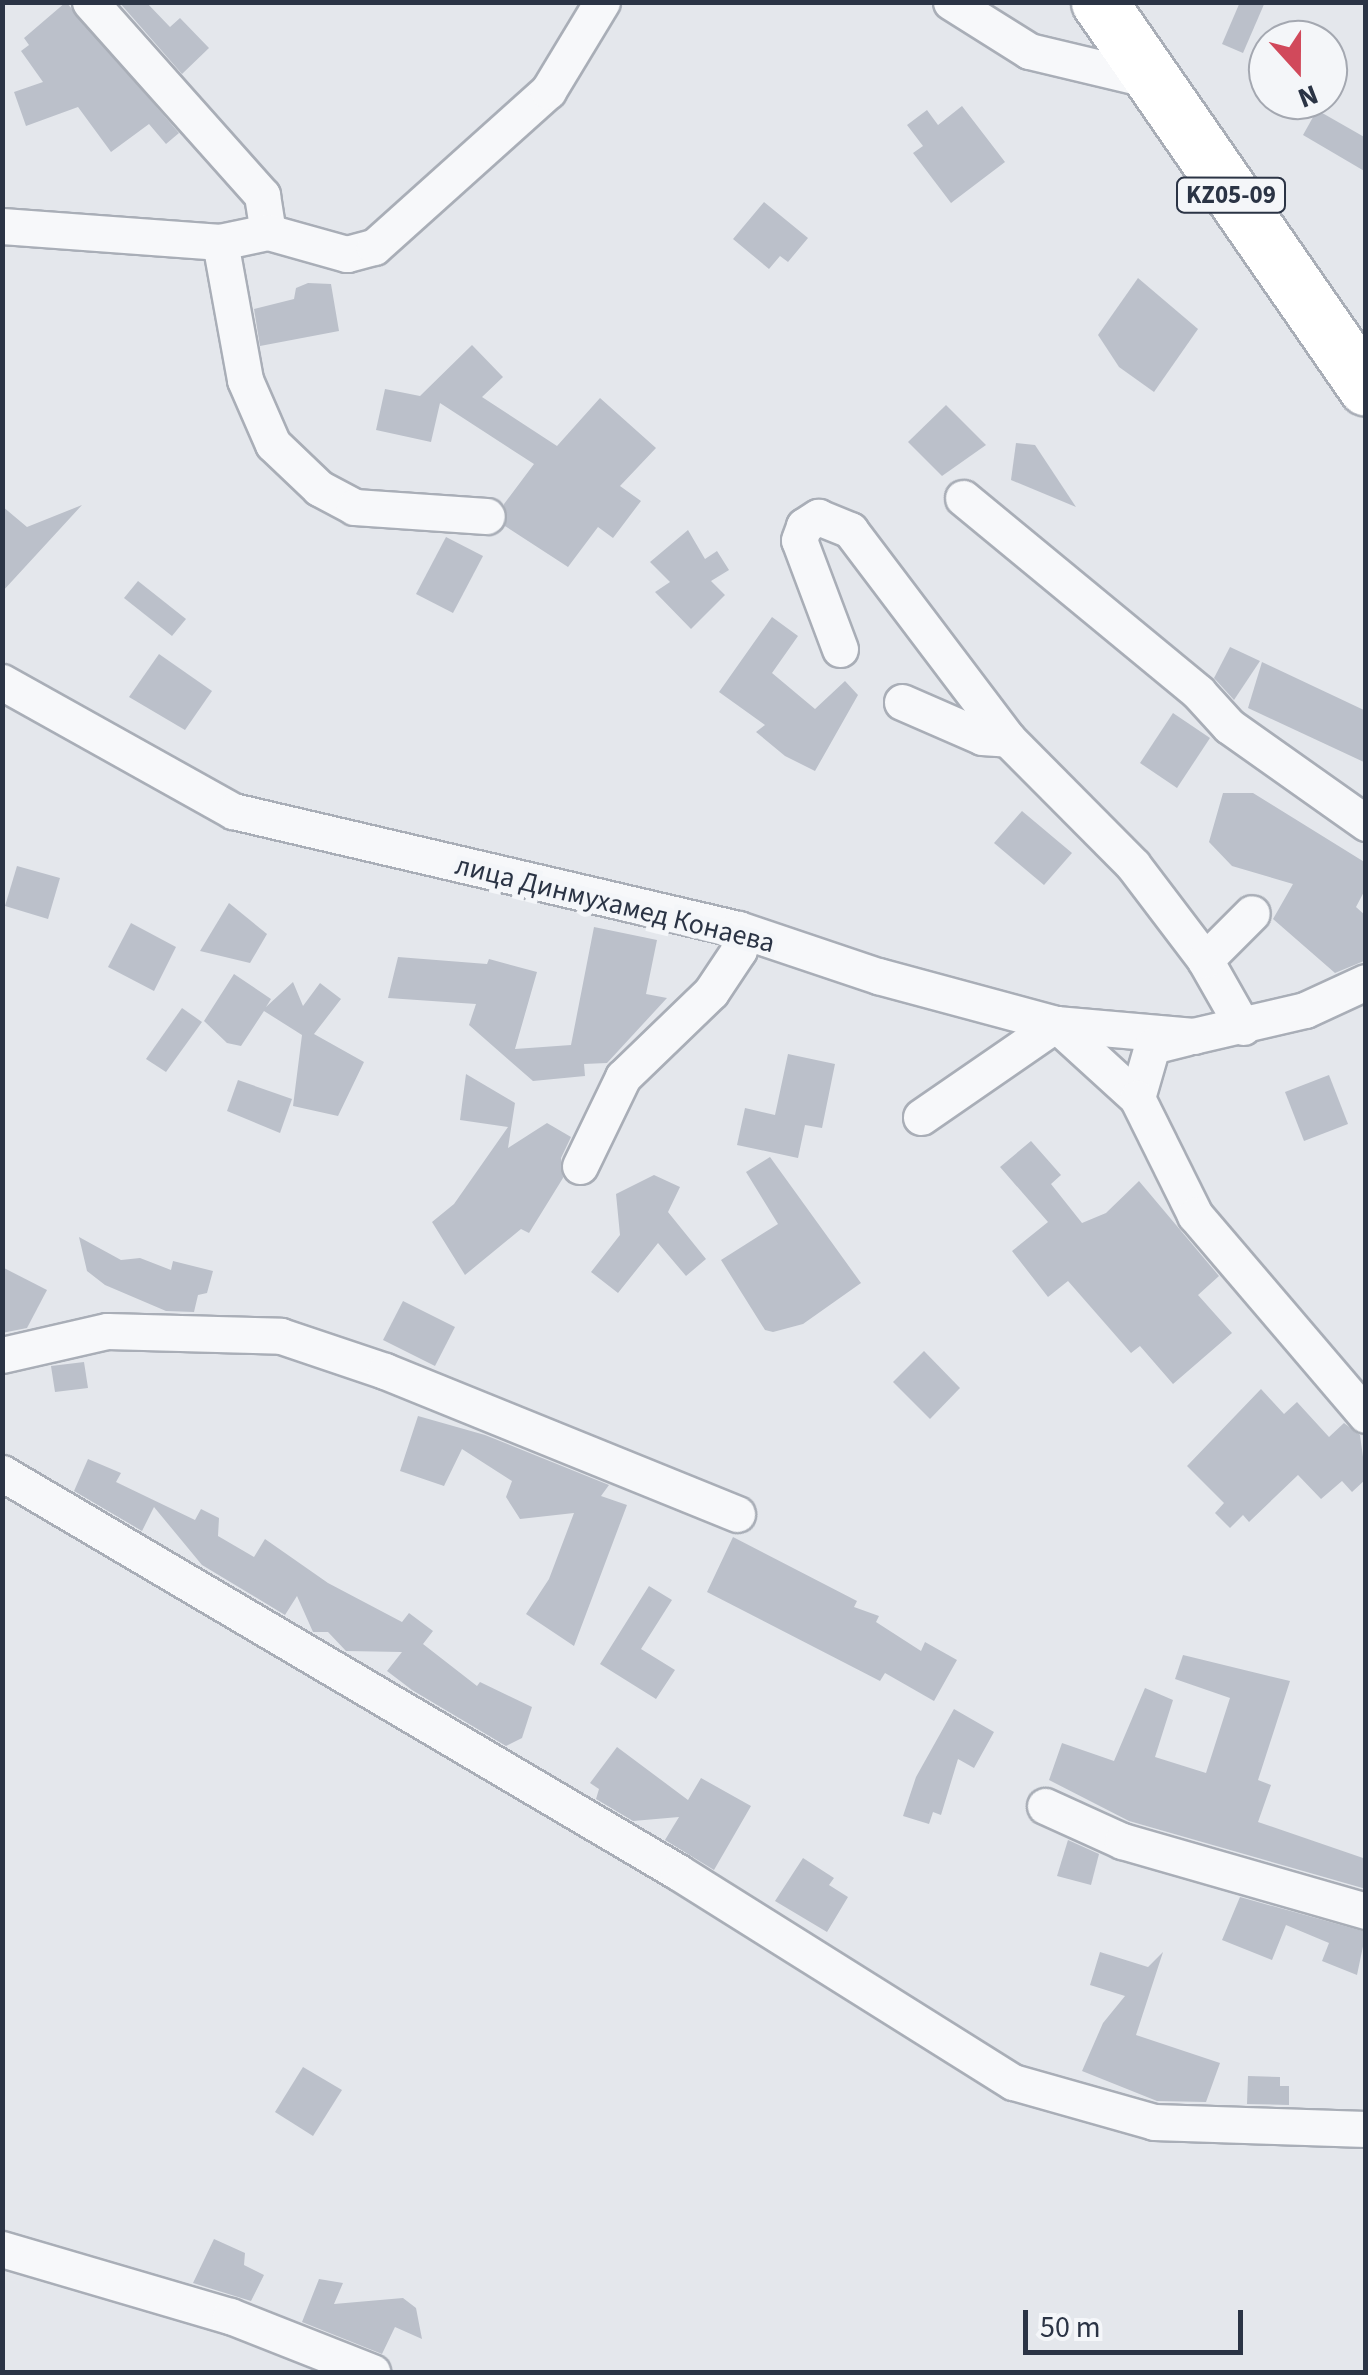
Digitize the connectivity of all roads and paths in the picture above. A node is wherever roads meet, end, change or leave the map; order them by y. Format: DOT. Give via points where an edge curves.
graph roads {
  1 [pos="90,2"];
  2 [pos="602,2"];
  3 [pos="951,2"];
  4 [pos="1099,2"];
  5 [pos="1151,80"];
  6 [pos="2,226"];
  7 [pos="268,232"];
  8 [pos="220,242"];
  9 [pos="1366,386"];
  10 [pos="963,498"];
  11 [pos="487,516"];
  12 [pos="840,648"];
  13 [pos="2,682"];
  14 [pos="902,702"];
  15 [pos="1008,739"];
  16 [pos="1366,822"];
  17 [pos="1252,913"];
  18 [pos="738,930"];
  19 [pos="1205,960"];
  20 [pos="1366,982"];
  21 [pos="1056,1024"];
  22 [pos="1242,1027"];
  23 [pos="1193,1036"];
  24 [pos="1137,1098"];
  25 [pos="921,1117"];
  26 [pos="580,1166"];
  27 [pos="2,1355"];
  28 [pos="1366,1415"];
  29 [pos="2,1472"];
  30 [pos="737,1514"];
  31 [pos="1044,1806"];
  32 [pos="1366,1912"];
  33 [pos="1366,2129"];
  34 [pos="2,2249"];
  35 [pos="372,2372"];
  1 -- 7 [label="street" via="262,194"];
  2 -- 7 [label="street" via="548,92 374,247 347,254"];
  3 -- 5 [label="street" via="1029,51"];
  4 -- 5 [label="main road, KZ05-09"];
  5 -- 9 [label="main road, KZ05-09"];
  6 -- 8 [label="street"];
  7 -- 8 [label="street"];
  8 -- 11 [label="street" via="245,380 273,444 320,488 354,507"];
  10 -- 16 [label="street" via="1198,692 1229,726"];
  12 -- 15 [label="street" via="800,540 804,526 818,517 850,530"];
  13 -- 18 [label="street, лица Динмухамед Конаева" via="234,811"];
  14 -- 15 [label="street" via="982,737"];
  15 -- 19 [label="street" via="1133,865"];
  17 -- 19 [label="street"];
  18 -- 21 [label="street, лица Динмухамед Конаева"];
  18 -- 26 [label="street" via="739,950 710,992 623,1077"];
  19 -- 22 [label="street"];
  20 -- 22 [label="street, лица Динмухамед Конаева" via="1305,1010"];
  21 -- 23 [label="street, лица Динмухамед Конаева"];
  21 -- 24 [label="street"];
  21 -- 25 [label="street"];
  22 -- 23 [label="street, лица Динмухамед Конаева"];
  23 -- 24 [label="street" via="1152,1046"];
  24 -- 28 [label="street" via="1194,1215"];
  27 -- 30 [label="street" via="107,1331 281,1336 385,1370"];
  29 -- 33 [label="street" via="678,1872 1013,2082 1154,2122"];
  31 -- 32 [label="street" via="1122,1840"];
  34 -- 35 [label="street" via="230,2316"];
}
